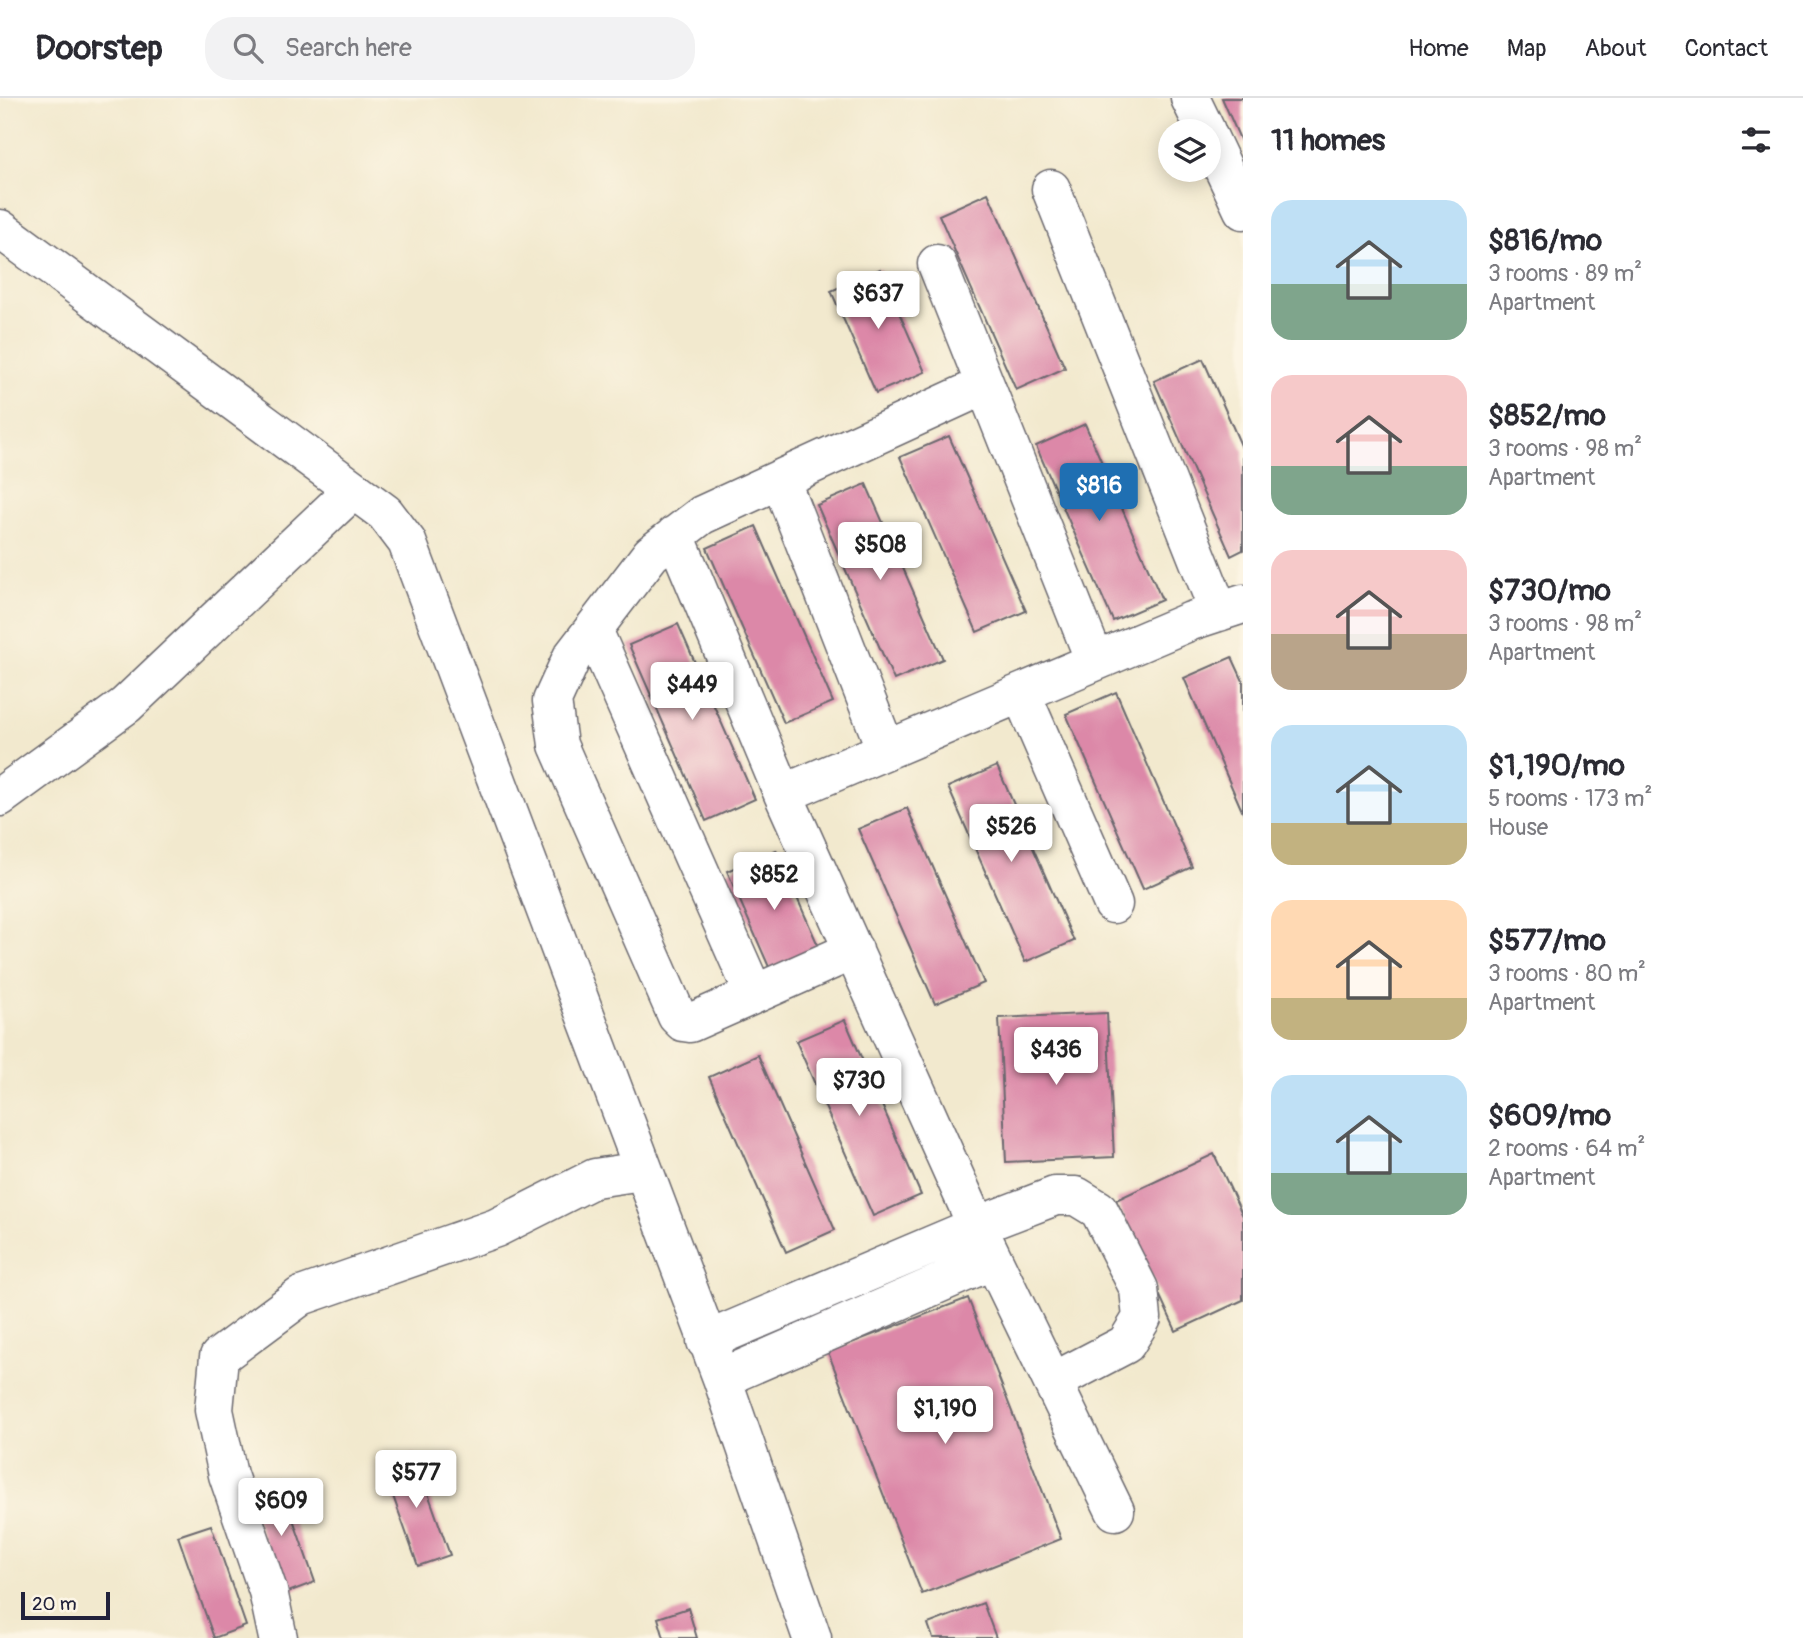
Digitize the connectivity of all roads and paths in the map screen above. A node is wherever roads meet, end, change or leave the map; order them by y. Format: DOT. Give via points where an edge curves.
graph roads {
  1 [pos="1191,98"];
  2 [pos="1201,119"];
  3 [pos="1221,163"];
  4 [pos="1051,189"];
  5 [pos="1243,210"];
  6 [pos="0,229"];
  7 [pos="937,264"];
  8 [pos="985,386"];
  9 [pos="780,479"];
  10 [pos="353,490"];
  11 [pos="675,535"];
  12 [pos="1231,608"];
  13 [pos="593,630"];
  14 [pos="1095,662"];
  15 [pos="1021,693"];
  16 [pos="886,750"];
  17 [pos="783,794"];
  18 [pos="0,797"];
  19 [pos="1113,904"];
  20 [pos="854,950"];
  21 [pos="754,994"];
  22 [pos="642,1171"];
  23 [pos="977,1226"];
  24 [pos="993,1260"];
  25 [pos="706,1341"];
  26 [pos="722,1378"];
  27 [pos="1054,1382"];
  28 [pos="1115,1511"];
  29 [pos="278,1638"];
  30 [pos="812,1638"];
  1 -- 2 [label="street"];
  3 -- 5 [label="street"];
  4 -- 12 [label="street"];
  6 -- 10 [label="street"];
  7 -- 8 [label="street"];
  8 -- 9 [label="street"];
  8 -- 14 [label="street"];
  9 -- 11 [label="street" via="702,515"];
  9 -- 16 [label="street"];
  10 -- 18 [label="street" via="126,705"];
  10 -- 22 [label="street" via="385,513 407,542"];
  11 -- 13 [label="street" via="651,554"];
  11 -- 17 [label="street"];
  12 -- 14 [label="street"];
  13 -- 21 [label="street"];
  13 -- 21 [label="street" via="572,657 552,701 558,745 677,1016 690,1023"];
  14 -- 15 [label="street"];
  15 -- 16 [label="street"];
  15 -- 19 [label="street"];
  16 -- 17 [label="street"];
  17 -- 20 [label="street"];
  20 -- 21 [label="street"];
  20 -- 23 [label="street"];
  22 -- 25 [label="street"];
  22 -- 29 [label="street" via="595,1178 496,1227 301,1296 219,1357 214,1410 228,1475 268,1591"];
  23 -- 24 [label="street"];
  23 -- 25 [label="street"];
  23 -- 27 [label="street" via="1055,1196 1076,1196 1099,1210 1139,1289 1142,1318 1126,1344"];
  24 -- 26 [label="street"];
  24 -- 27 [label="street"];
  25 -- 26 [label="street"];
  26 -- 30 [label="street"];
  27 -- 28 [label="street"];
}
